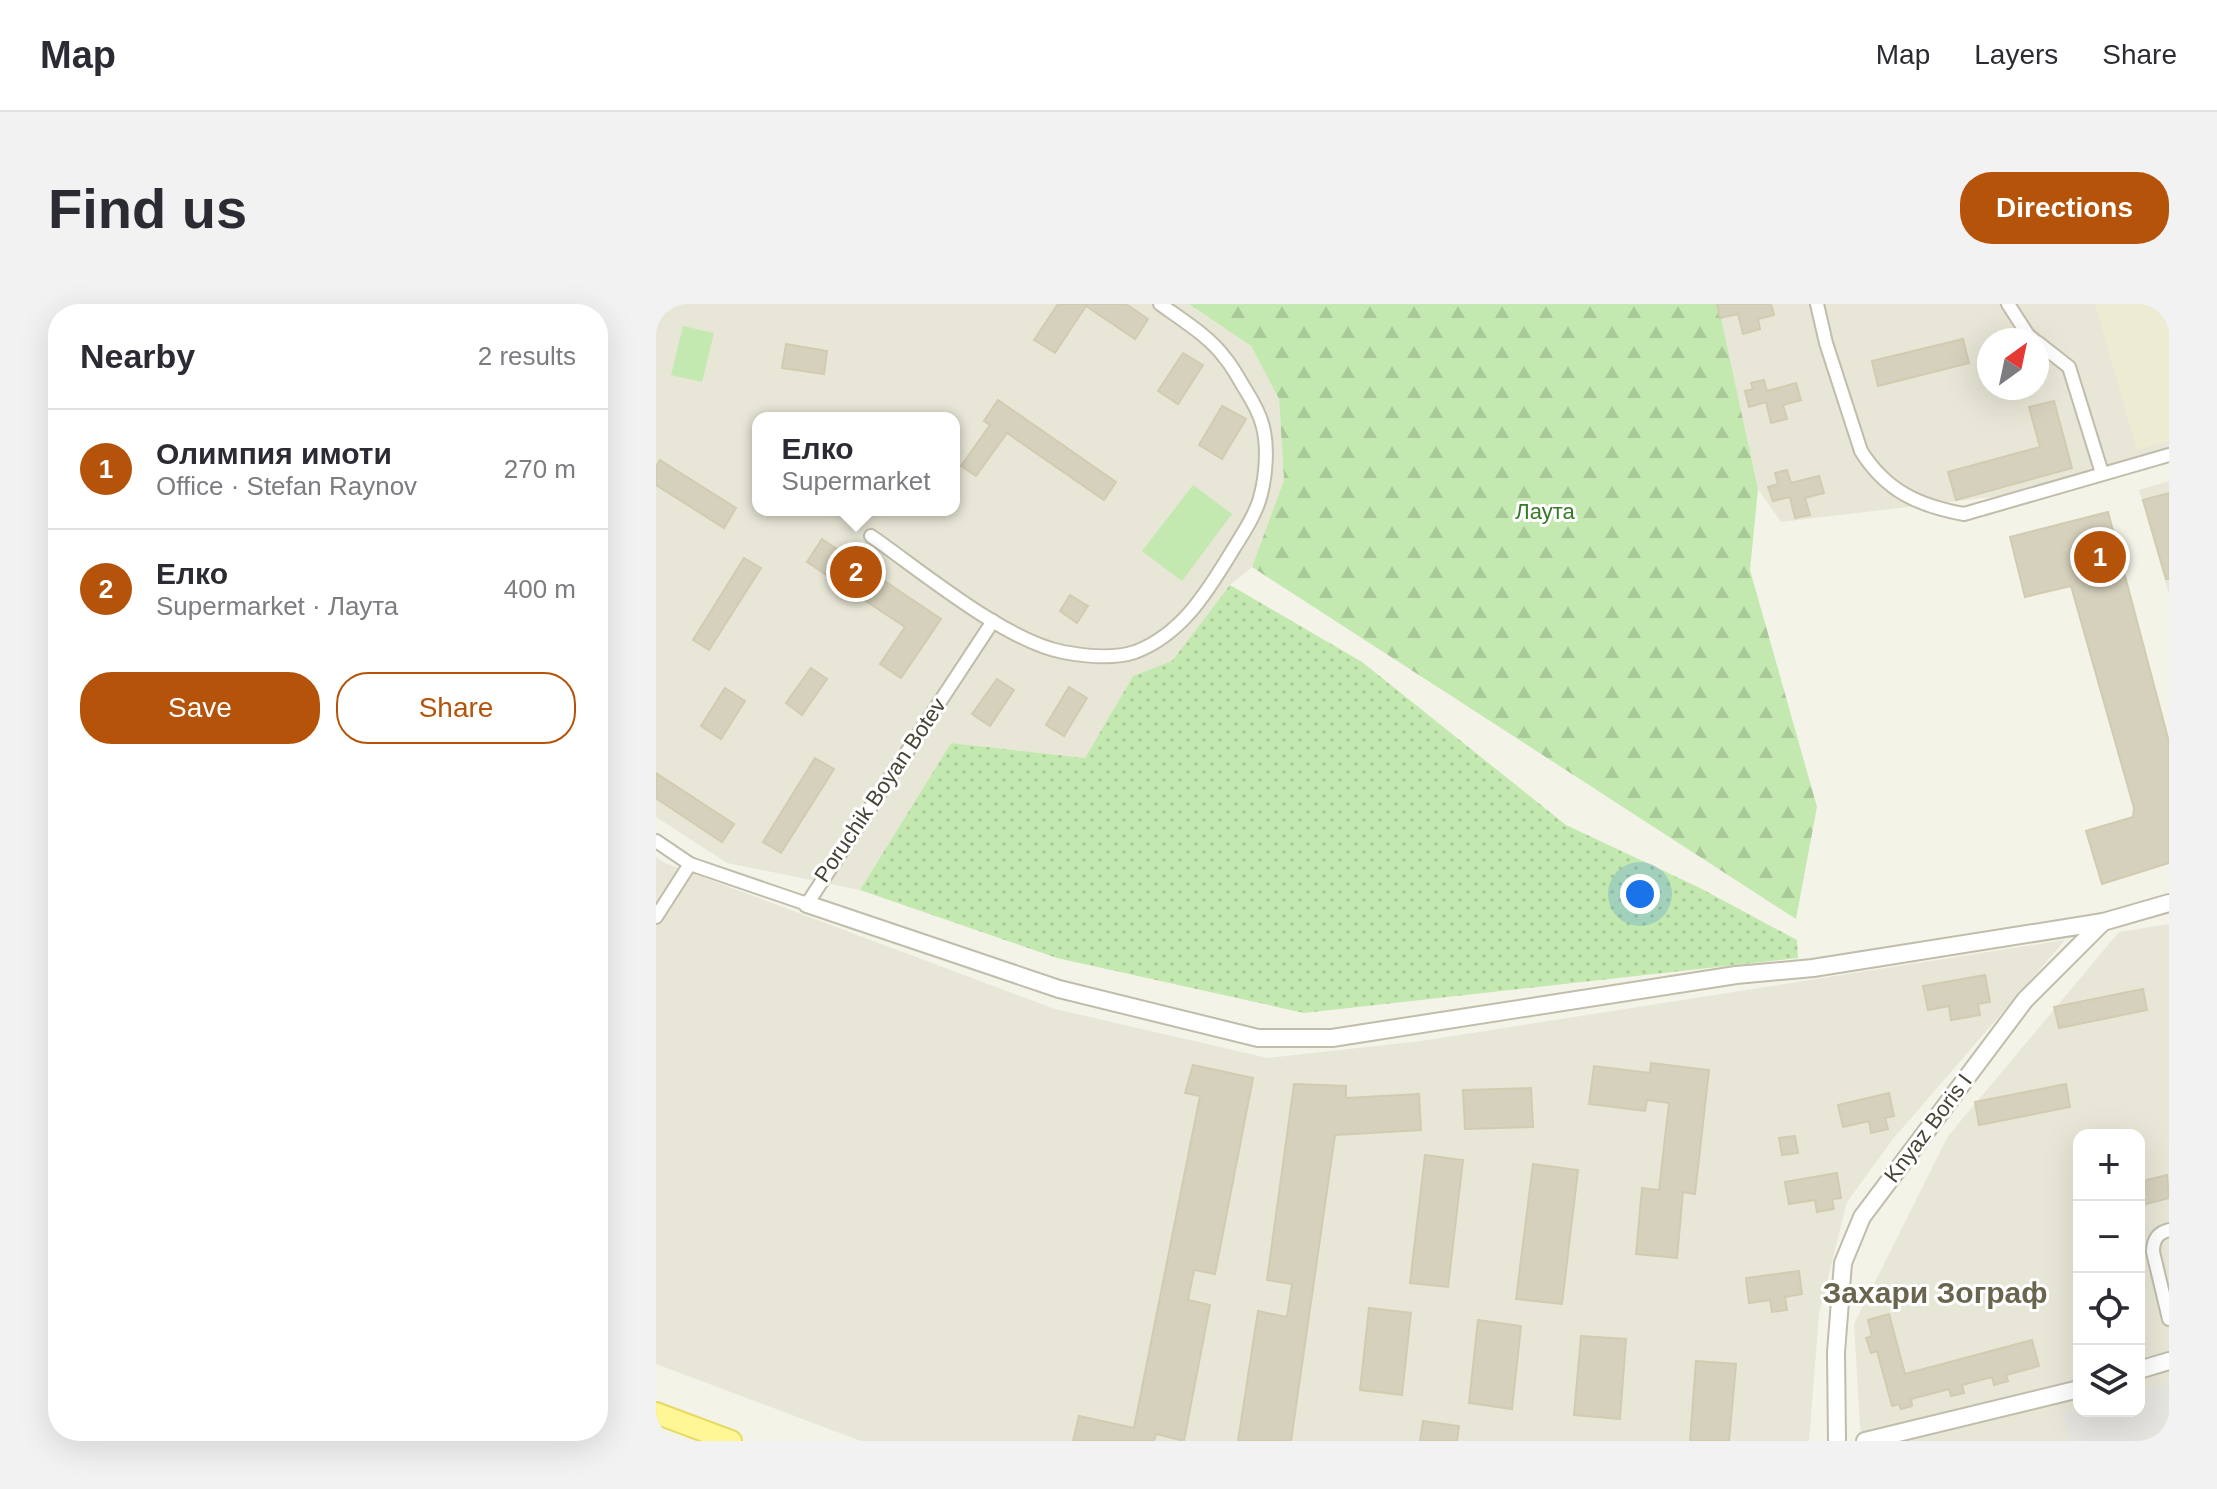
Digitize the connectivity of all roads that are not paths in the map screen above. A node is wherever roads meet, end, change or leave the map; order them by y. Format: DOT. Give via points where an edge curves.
graph roads {
  1 [pos="1160,304"];
  2 [pos="1817,304"];
  3 [pos="2008,304"];
  4 [pos="2023,328"];
  5 [pos="2049,351"];
  6 [pos="2169,455"];
  7 [pos="2102,473"];
  8 [pos="871,536"];
  9 [pos="993,621"];
  10 [pos="656,841"];
  11 [pos="690,864"];
  12 [pos="2169,903"];
  13 [pos="807,904"];
  14 [pos="656,917"];
  15 [pos="2103,922"];
  16 [pos="2169,1230"];
  17 [pos="2169,1319"];
  18 [pos="2169,1361"];
  19 [pos="2145,1368"];
  20 [pos="2073,1390"];
  21 [pos="656,1413"];
  22 [pos="731,1441"];
  23 [pos="1837,1441"];
  24 [pos="1865,1441"];
  1 -- 9 [label="street" via="1225,356 1263,427 1261,496 1242,536 1192,610 1172,630 1132,653 1060,651"];
  2 -- 7 [label="street" via="1861,451 1903,496 1964,514"];
  3 -- 4 [label="street"];
  5 -- 7 [label="street" via="2069,367"];
  6 -- 7 [label="street"];
  8 -- 9 [label="street"];
  9 -- 13 [label="street, Poruchik Boyan Botev"];
  10 -- 11 [label="street, Poruchik Boyan Botev"];
  11 -- 13 [label="street, Poruchik Boyan Botev"];
  11 -- 14 [label="street"];
  12 -- 15 [label="street, Knyaz Boris I"];
  13 -- 15 [label="street" via="1059,989 1258,1038 1332,1038"];
  15 -- 23 [label="street, Knyaz Boris I" via="2025,1000 1862,1217 1843,1263"];
  16 -- 17 [label="street" via="2160,1232 2153,1252"];
  18 -- 19 [label="street"];
  20 -- 24 [label="street"];
  21 -- 22 [label="main road"];
}
